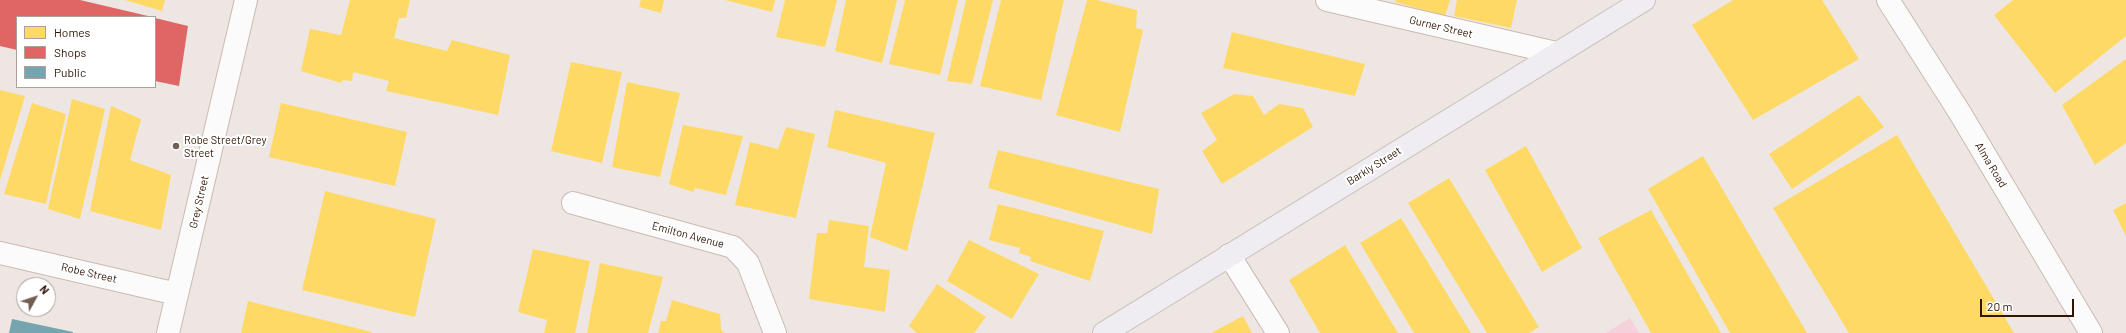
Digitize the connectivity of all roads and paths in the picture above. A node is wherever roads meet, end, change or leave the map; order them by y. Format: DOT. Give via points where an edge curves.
graph roads {
  1 [pos="246,0"];
  2 [pos="1327,0"];
  3 [pos="1644,0"];
  4 [pos="1888,0"];
  5 [pos="1556,53"];
  6 [pos="573,203"];
  7 [pos="0,253"];
  8 [pos="1229,255"];
  9 [pos="177,294"];
  10 [pos="2076,308"];
  11 [pos="168,333"];
  12 [pos="775,333"];
  13 [pos="1104,333"];
  14 [pos="1278,333"];
  15 [pos="2072,333"];
  16 [pos="2091,333"];
  1 -- 9 [label="street, Grey Street"];
  2 -- 5 [label="street, Gurner Street"];
  3 -- 5 [label="main road, Barkly Street"];
  4 -- 10 [label="street, Alma Road" via="1960,113"];
  5 -- 8 [label="main road, Barkly Street"];
  6 -- 12 [label="street, Emilton Avenue" via="733,247 748,263"];
  7 -- 9 [label="street, Robe Street"];
  8 -- 13 [label="main road, Barkly Street"];
  8 -- 14 [label="street"];
  9 -- 11 [label="street, Grey Street"];
  10 -- 15 [label="street"];
  10 -- 16 [label="street, Alma Road"];
}
